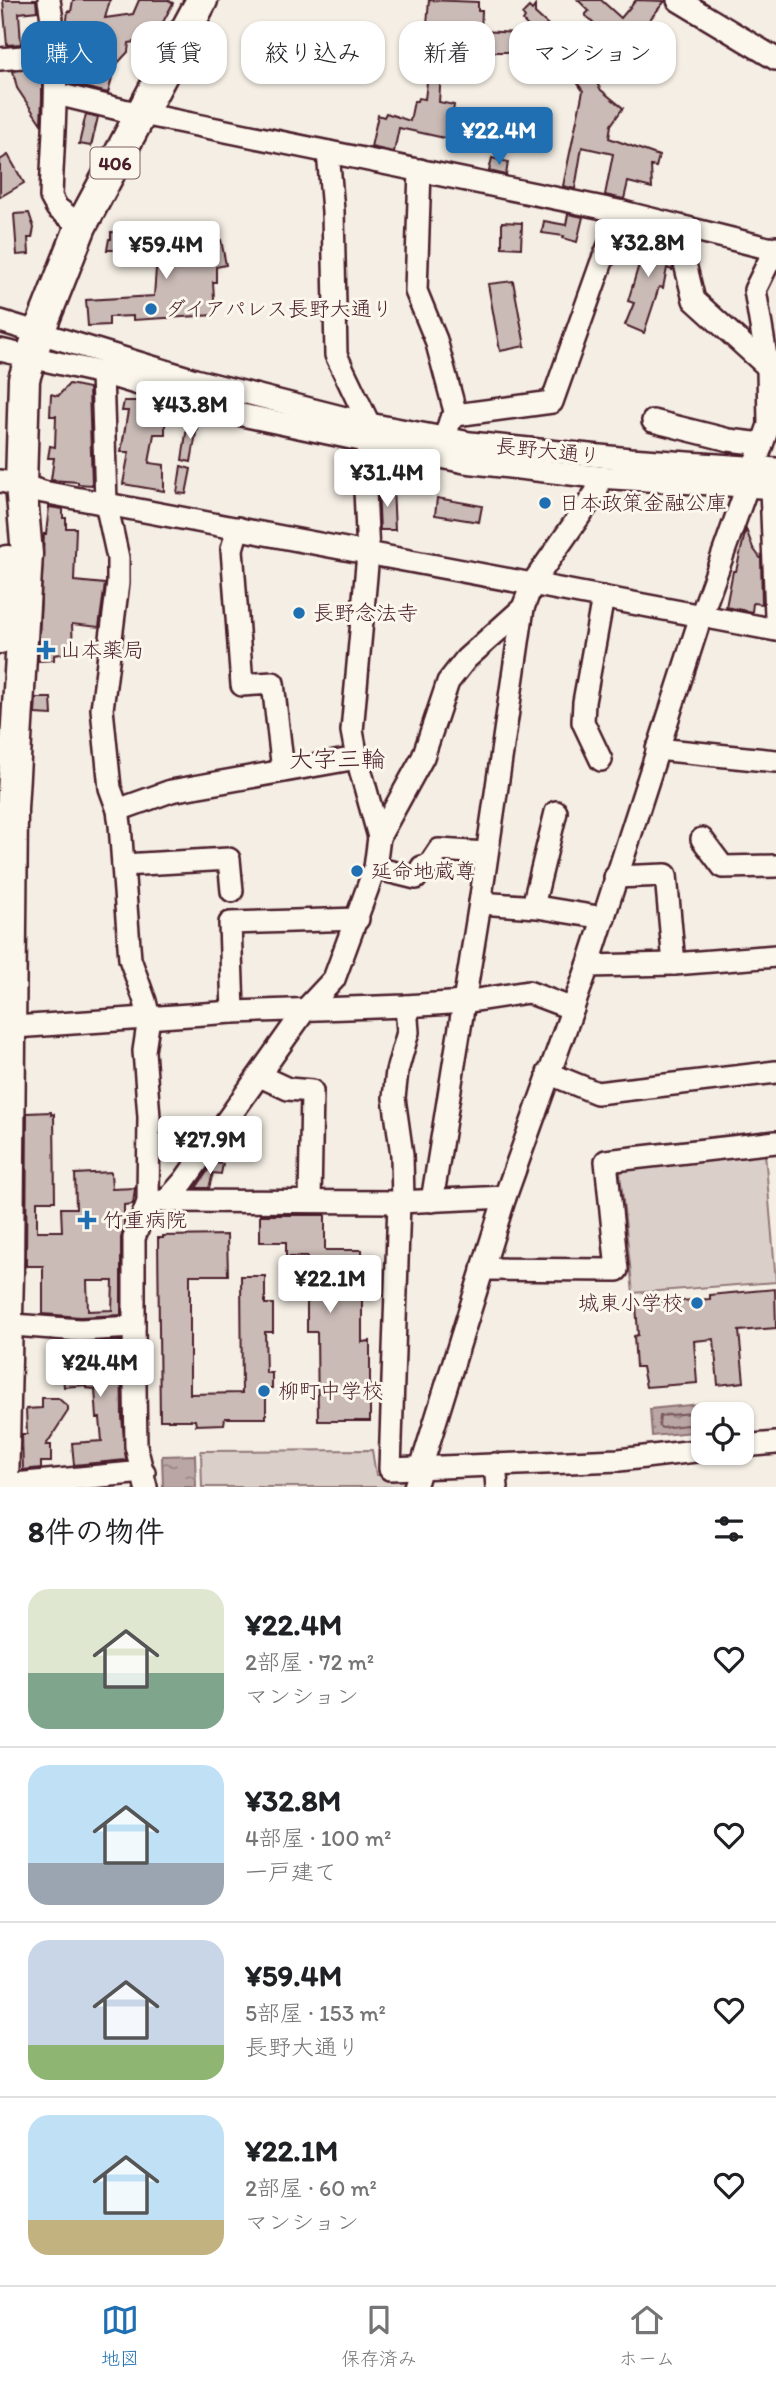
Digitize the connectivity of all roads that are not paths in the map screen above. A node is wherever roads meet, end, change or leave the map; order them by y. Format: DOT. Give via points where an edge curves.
graph roads {
  1 [pos="49,0"];
  2 [pos="64,0"];
  3 [pos="202,0"];
  4 [pos="678,0"];
  5 [pos="53,21"];
  6 [pos="55,21"];
  7 [pos="21,57"];
  8 [pos="0,59"];
  9 [pos="776,60"];
  10 [pos="57,84"];
  11 [pos="57,94"];
  12 [pos="142,113"];
  13 [pos="328,152"];
  14 [pos="421,170"];
  15 [pos="623,212"];
  16 [pos="81,226"];
  17 [pos="676,227"];
  18 [pos="775,249"];
  19 [pos="0,321"];
  20 [pos="35,344"];
  21 [pos="0,350"];
  22 [pos="772,370"];
  23 [pos="102,373"];
  24 [pos="456,415"];
  25 [pos="653,421"];
  26 [pos="369,433"];
  27 [pos="445,438"];
  28 [pos="762,444"];
  29 [pos="597,477"];
  30 [pos="751,477"];
  31 [pos="774,482"];
  32 [pos="10,483"];
  33 [pos="106,503"];
  34 [pos="238,528"];
  35 [pos="368,554"];
  36 [pos="532,584"];
  37 [pos="775,584"];
  38 [pos="603,597"];
  39 [pos="523,608"];
  40 [pos="701,616"];
  41 [pos="776,616"];
  42 [pos="776,631"];
  43 [pos="0,638"];
  44 [pos="9,693"];
  45 [pos="657,749"];
  46 [pos="357,758"];
  47 [pos="601,760"];
  48 [pos="776,761"];
  49 [pos="283,771"];
  50 [pos="118,810"];
  51 [pos="556,813"];
  52 [pos="379,837"];
  53 [pos="702,839"];
  54 [pos="486,853"];
  55 [pos="123,865"];
  56 [pos="776,866"];
  57 [pos="5,867"];
  58 [pos="375,869"];
  59 [pos="615,877"];
  60 [pos="232,891"];
  61 [pos="480,903"];
  62 [pos="533,906"];
  63 [pos="604,918"];
  64 [pos="358,919"];
  65 [pos="776,956"];
  66 [pos="674,964"];
  67 [pos="588,966"];
  68 [pos="464,1002"];
  69 [pos="406,1006"];
  70 [pos="573,1009"];
  71 [pos="305,1010"];
  72 [pos="233,1012"];
  73 [pos="149,1018"];
  74 [pos="5,1027"];
  75 [pos="776,1072"];
  76 [pos="548,1073"];
  77 [pos="260,1076"];
  78 [pos="776,1142"];
  79 [pos="505,1196"];
  80 [pos="157,1201"];
  81 [pos="310,1201"];
  82 [pos="432,1201"];
  83 [pos="401,1202"];
  84 [pos="482,1269"];
  85 [pos="4,1273"];
  86 [pos="3,1324"];
  87 [pos="134,1327"];
  88 [pos="3,1429"];
  89 [pos="776,1443"];
  90 [pos="754,1445"];
  91 [pos="691,1452"];
  92 [pos="495,1464"];
  93 [pos="418,1477"];
  94 [pos="145,1479"];
  95 [pos="4,1486"];
  96 [pos="497,1487"];
  1 -- 5 [label="street"];
  2 -- 6 [label="street"];
  3 -- 12 [label="highway, 406"];
  4 -- 9 [label="street"];
  7 -- 8 [label="street"];
  10 -- 11 [label="street"];
  11 -- 12 [label="street"];
  11 -- 16 [label="street" via="51,197 57,208"];
  12 -- 13 [label="street"];
  12 -- 16 [label="highway, 406"];
  13 -- 14 [label="street"];
  13 -- 26 [label="street" via="335,355"];
  14 -- 15 [label="street"];
  14 -- 24 [label="street" via="416,291 436,340"];
  15 -- 17 [label="street"];
  15 -- 24 [label="street" via="552,402"];
  16 -- 20 [label="highway, 406"];
  17 -- 18 [label="street"];
  17 -- 22 [label="street" via="694,300"];
  18 -- 22 [label="street" via="755,290"];
  19 -- 20 [label="street, 長野大通り"];
  20 -- 21 [label="street, 長野大通り"];
  20 -- 23 [label="street, 長野大通り"];
  20 -- 26 [label="street, 長野大通り" via="195,380"];
  20 -- 32 [label="highway, 406" via="24,379"];
  22 -- 28 [label="street" via="769,425"];
  23 -- 26 [label="street, 長野大通り" via="242,415"];
  23 -- 33 [label="street"];
  24 -- 27 [label="street"];
  25 -- 28 [label="street"];
  26 -- 27 [label="street, 長野大通り"];
  26 -- 29 [label="street, 長野大通り" via="465,462"];
  26 -- 35 [label="street" via="365,490"];
  27 -- 30 [label="street, 長野大通り"];
  28 -- 30 [label="street"];
  29 -- 30 [label="street, 長野大通り"];
  29 -- 36 [label="street" via="597,491"];
  30 -- 31 [label="street, 長野大通り"];
  30 -- 40 [label="street"];
  31 -- 37 [label="street"];
  32 -- 33 [label="street"];
  32 -- 43 [label="highway, 406"];
  32 -- 44 [label="highway, 406" via="27,554"];
  33 -- 34 [label="street"];
  33 -- 50 [label="street" via="118,558 118,583 102,709 110,789"];
  34 -- 35 [label="street"];
  34 -- 49 [label="street" via="232,549 242,685 273,683"];
  35 -- 36 [label="street"];
  35 -- 46 [label="street" via="354,693 352,731"];
  36 -- 38 [label="street"];
  36 -- 39 [label="street"];
  37 -- 41 [label="street"];
  38 -- 40 [label="street"];
  38 -- 47 [label="street" via="583,722"];
  39 -- 52 [label="street" via="466,659 448,682 423,757"];
  39 -- 54 [label="street"];
  40 -- 42 [label="street"];
  40 -- 45 [label="street"];
  44 -- 57 [label="highway, 406" via="12,808"];
  45 -- 48 [label="street"];
  45 -- 59 [label="street"];
  46 -- 49 [label="street"];
  46 -- 52 [label="street"];
  49 -- 50 [label="street" via="171,791"];
  50 -- 55 [label="street"];
  51 -- 62 [label="street"];
  52 -- 58 [label="street"];
  53 -- 56 [label="street" via="723,867"];
  54 -- 58 [label="street" via="439,850 416,878"];
  54 -- 61 [label="street"];
  55 -- 60 [label="street" via="229,859"];
  55 -- 73 [label="street" via="130,959"];
  57 -- 74 [label="highway, 406"];
  58 -- 64 [label="street"];
  59 -- 63 [label="street"];
  59 -- 66 [label="street" via="666,874"];
  61 -- 62 [label="street"];
  61 -- 68 [label="street"];
  62 -- 63 [label="street"];
  63 -- 67 [label="street"];
  64 -- 71 [label="street" via="334,979"];
  64 -- 72 [label="street" via="230,923"];
  65 -- 66 [label="street"];
  66 -- 67 [label="street"];
  67 -- 70 [label="street"];
  68 -- 69 [label="street"];
  68 -- 70 [label="street" via="528,992"];
  68 -- 82 [label="street"];
  69 -- 71 [label="street"];
  69 -- 83 [label="street" via="408,1032 394,1098 402,1155"];
  70 -- 76 [label="street"];
  71 -- 72 [label="street"];
  71 -- 77 [label="street"];
  72 -- 73 [label="street"];
  73 -- 74 [label="street"];
  73 -- 80 [label="street" via="144,1051"];
  74 -- 85 [label="highway, 406"];
  75 -- 76 [label="street" via="597,1093"];
  76 -- 79 [label="street"];
  77 -- 80 [label="street" via="179,1188"];
  77 -- 81 [label="street" via="288,1089 312,1091"];
  78 -- 84 [label="street" via="606,1161 617,1270"];
  79 -- 82 [label="street"];
  79 -- 84 [label="street"];
  80 -- 81 [label="street"];
  80 -- 87 [label="street" via="134,1238"];
  81 -- 83 [label="street"];
  82 -- 83 [label="street"];
  83 -- 93 [label="street" via="390,1469"];
  84 -- 93 [label="street"];
  85 -- 86 [label="highway, 406"];
  86 -- 87 [label="street" via="80,1330"];
  86 -- 88 [label="highway, 406"];
  87 -- 94 [label="street" via="136,1446"];
  88 -- 95 [label="highway, 406"];
  89 -- 90 [label="street"];
  91 -- 92 [label="street"];
  92 -- 93 [label="street"];
  92 -- 96 [label="street"];
  94 -- 95 [label="street"];
}
